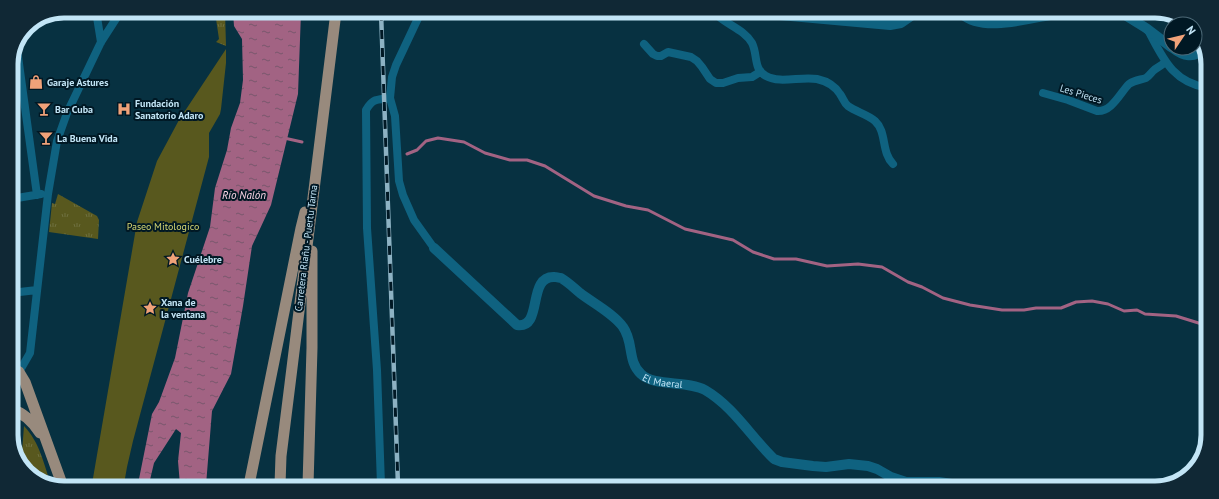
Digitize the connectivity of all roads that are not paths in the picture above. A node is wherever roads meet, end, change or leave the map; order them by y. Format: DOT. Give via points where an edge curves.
graph roads {
  1 [pos="97,18"];
  2 [pos="116,18"];
  3 [pos="335,18"];
  4 [pos="419,18"];
  5 [pos="719,18"];
  6 [pos="813,18"];
  7 [pos="908,18"];
  8 [pos="968,18"];
  9 [pos="1027,18"];
  10 [pos="1130,18"];
  11 [pos="1146,28"];
  12 [pos="1163,40"];
  13 [pos="101,42"];
  14 [pos="644,44"];
  15 [pos="18,59"];
  16 [pos="1164,62"];
  17 [pos="760,72"];
  18 [pos="1201,87"];
  19 [pos="1043,93"];
  20 [pos="390,98"];
  21 [pos="893,164"];
  22 [pos="35,179"];
  23 [pos="314,183"];
  24 [pos="49,185"];
  25 [pos="48,194"];
  26 [pos="37,195"];
  27 [pos="18,197"];
  28 [pos="310,218"];
  29 [pos="434,248"];
  30 [pos="38,290"];
  31 [pos="18,292"];
  32 [pos="18,366"];
  33 [pos="18,373"];
  34 [pos="18,412"];
  35 [pos="48,446"];
  36 [pos="61,481"];
  37 [pos="250,481"];
  38 [pos="280,481"];
  39 [pos="308,481"];
  40 [pos="381,481"];
  41 [pos="903,481"];
  1 -- 13 [label="street"];
  2 -- 13 [label="street"];
  3 -- 23 [label="main road, Carretera Riañu - Puertu Tarna"];
  4 -- 20 [label="street" via="396,65"];
  5 -- 17 [label="street" via="746,35 754,47"];
  6 -- 7 [label="street" via="890,25 901,23"];
  8 -- 9 [label="street" via="993,24"];
  10 -- 11 [label="street"];
  11 -- 12 [label="street"];
  11 -- 16 [label="street"];
  13 -- 24 [label="street" via="67,112 57,141"];
  14 -- 17 [label="street" via="657,56 668,52 691,57 710,79 719,84 752,77"];
  15 -- 22 [label="street"];
  16 -- 18 [label="street" via="1177,74"];
  16 -- 19 [label="street, Les Pieces" via="1149,76 1129,84 1108,109 1102,112"];
  17 -- 21 [label="street" via="769,78 813,79 831,85 846,105 876,121 880,127 887,156"];
  20 -- 29 [label="street" via="394,116 399,181 403,195 414,220"];
  20 -- 40 [label="street" via="375,100 366,110 367,228 377,370"];
  22 -- 24 [label="street"];
  22 -- 26 [label="street"];
  23 -- 28 [label="main road, Carretera Riañu - Puertu Tarna"];
  23 -- 37 [label="main road" via="301,228"];
  24 -- 25 [label="street"];
  25 -- 26 [label="street"];
  25 -- 30 [label="street"];
  26 -- 27 [label="street"];
  28 -- 38 [label="main road, Carretera Riañu - Puertu Tarna"];
  28 -- 39 [label="main road" via="312,348"];
  29 -- 41 [label="street, El Maeral" via="517,325 522,326 529,322 542,284 547,279 561,278 623,326 629,338 632,359 642,375 659,381 689,384 706,391 737,418 774,459 826,467 849,464 868,466"];
  30 -- 31 [label="street"];
  30 -- 32 [label="street" via="30,353"];
  33 -- 35 [label="main road" via="25,382"];
  34 -- 35 [label="main road" via="30,420"];
  35 -- 36 [label="main road"];
}
